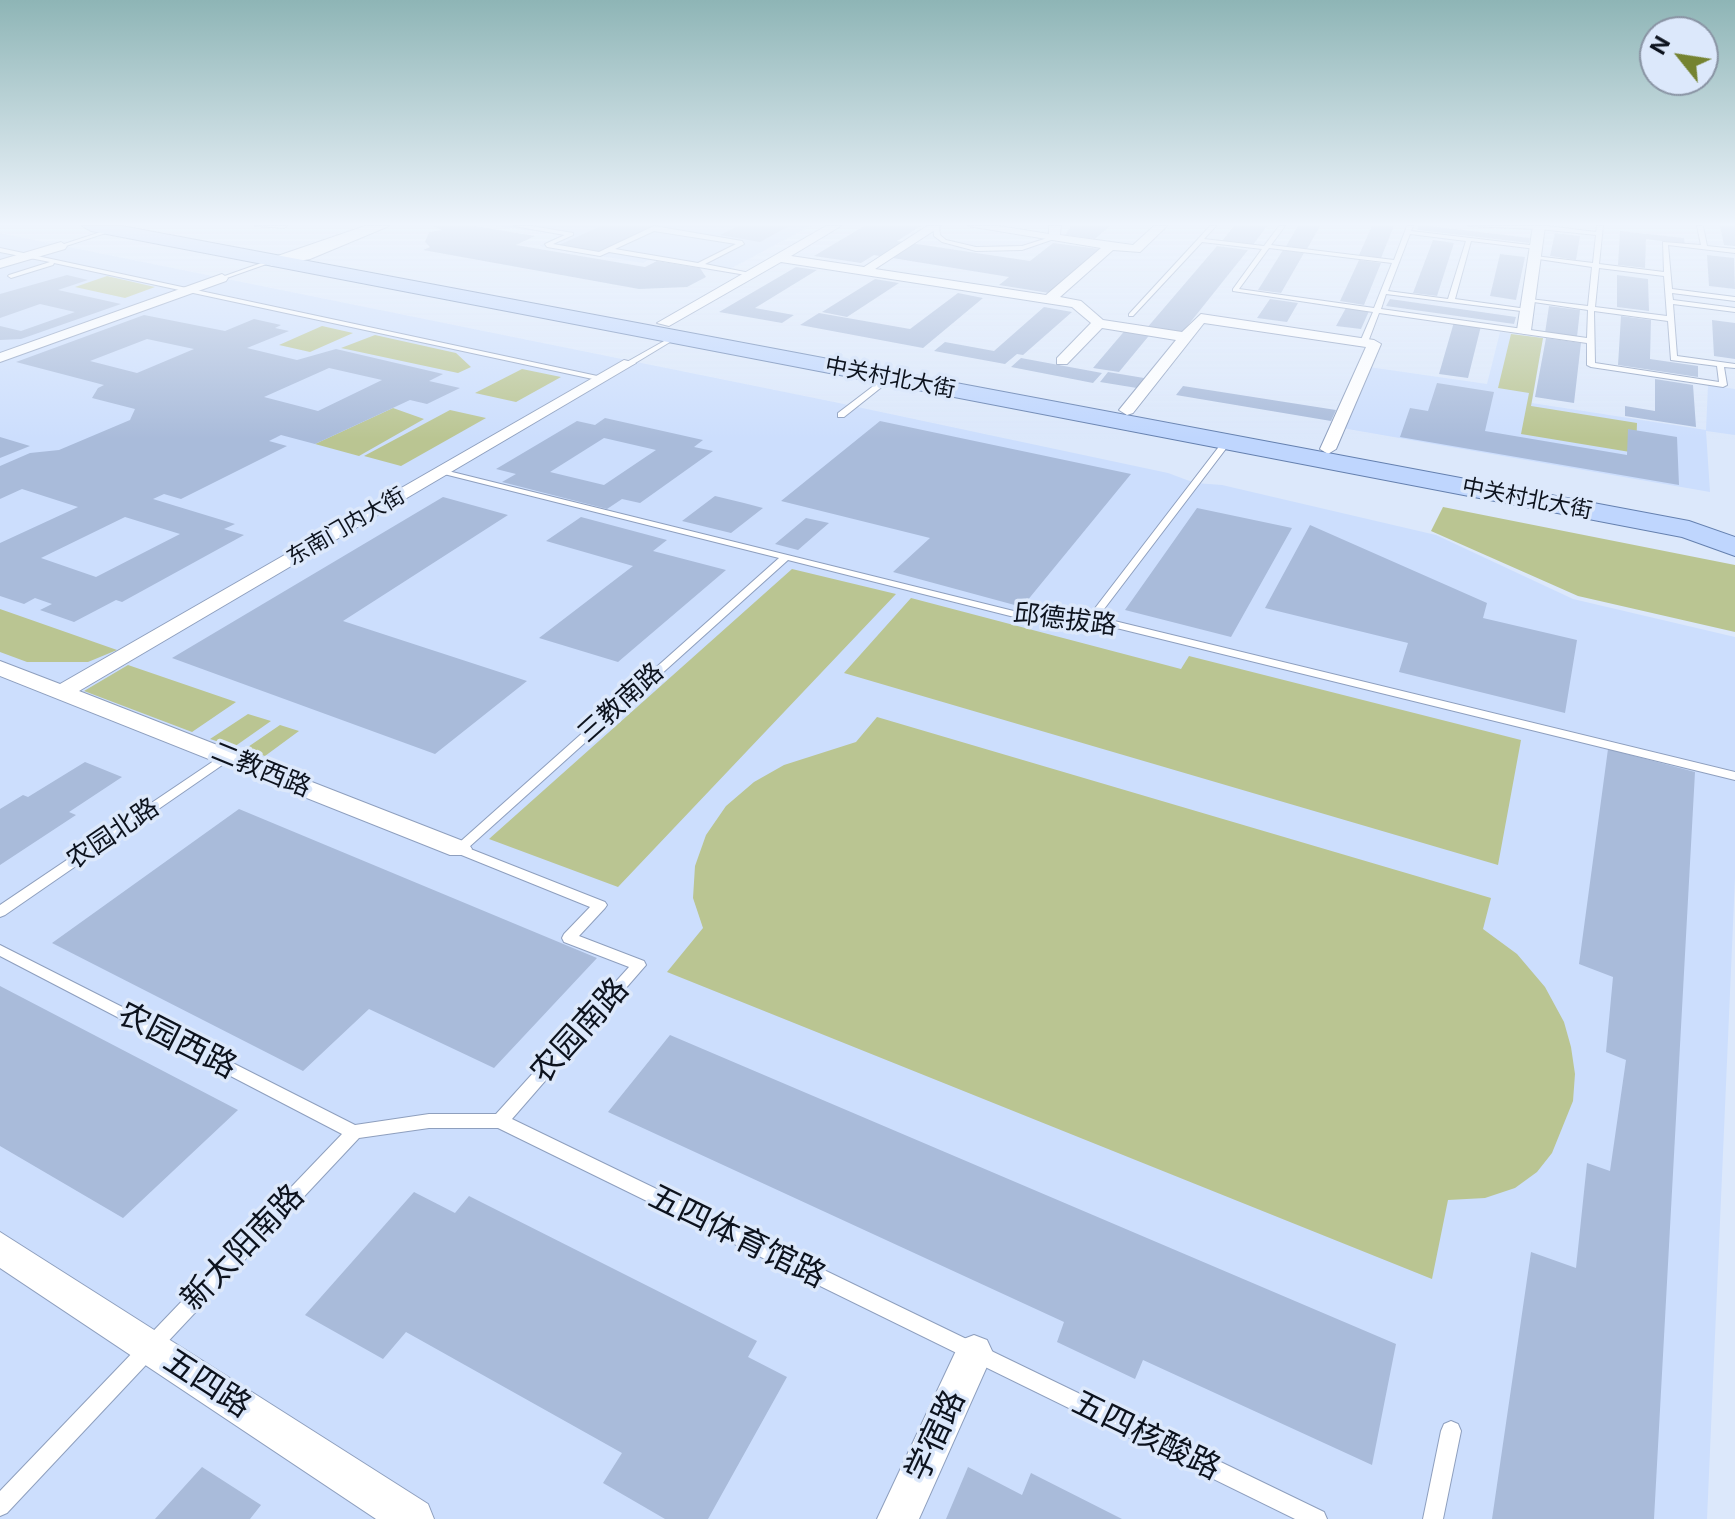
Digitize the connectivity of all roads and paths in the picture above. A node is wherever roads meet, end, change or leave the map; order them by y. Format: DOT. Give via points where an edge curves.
graph roads {
  1 [pos="170,297"];
  2 [pos="207,297"];
  3 [pos="499,297"];
  4 [pos="718,297"];
  5 [pos="1044,297"];
  6 [pos="1044,297"];
  7 [pos="1148,297"];
  8 [pos="1284,297"];
  9 [pos="1382,297"];
  10 [pos="1420,297"];
  11 [pos="1452,297"];
  12 [pos="1529,297"];
  13 [pos="1592,297"];
  14 [pos="1669,297"];
  15 [pos="1051,298"];
  16 [pos="1451,301"];
  17 [pos="1669,302"];
  18 [pos="1528,306"];
  19 [pos="1591,309"];
  20 [pos="1377,310"];
  21 [pos="1735,310"];
  22 [pos="1131,315"];
  23 [pos="1671,319"];
  24 [pos="1099,323"];
  25 [pos="669,330"];
  26 [pos="1524,330"];
  27 [pos="1186,337"];
  28 [pos="1591,341"];
  29 [pos="1364,342"];
  30 [pos="0,358"];
  31 [pos="1062,361"];
  32 [pos="629,363"];
  33 [pos="1720,364"];
  34 [pos="1735,366"];
  35 [pos="602,379"];
  36 [pos="879,386"];
  37 [pos="1127,410"];
  38 [pos="841,415"];
  39 [pos="1227,442"];
  40 [pos="1328,449"];
  41 [pos="443,471"];
  42 [pos="1735,526"];
  43 [pos="1689,530"];
  44 [pos="1735,539"];
  45 [pos="1735,547"];
  46 [pos="785,558"];
  47 [pos="1092,619"];
  48 [pos="0,668"];
  49 [pos="63,691"];
  50 [pos="227,756"];
  51 [pos="1735,776"];
  52 [pos="459,849"];
  53 [pos="0,912"];
  54 [pos="0,950"];
  55 [pos="500,1121"];
  56 [pos="354,1132"];
  57 [pos="0,1248"];
  58 [pos="148,1346"];
  59 [pos="974,1353"];
  60 [pos="1451,1431"];
  61 [pos="0,1506"];
  62 [pos="413,1519"];
  63 [pos="898,1519"];
  64 [pos="1317,1519"];
  65 [pos="1433,1519"];
  1 -- 30 [label="street"];
  2 -- 35 [label="lane"];
  3 -- 25 [label="main road, 中关村北大街"];
  4 -- 25 [label="street"];
  5 -- 15 [label="street"];
  6 -- 15 [label="street"];
  7 -- 22 [label="lane"];
  8 -- 20 [label="lane"];
  9 -- 20 [label="lane"];
  10 -- 16 [label="lane"];
  11 -- 16 [label="lane"];
  12 -- 18 [label="street"];
  13 -- 19 [label="lane"];
  14 -- 17 [label="lane"];
  15 -- 24 [label="street" via="1076,304"];
  16 -- 18 [label="lane"];
  17 -- 21 [label="lane"];
  17 -- 23 [label="lane"];
  18 -- 19 [label="lane"];
  18 -- 26 [label="street"];
  19 -- 23 [label="lane"];
  19 -- 28 [label="lane"];
  20 -- 26 [label="lane"];
  20 -- 29 [label="lane"];
  23 -- 33 [label="lane" via="1674,358"];
  24 -- 27 [label="street"];
  24 -- 31 [label="street"];
  25 -- 32 [label="lane"];
  25 -- 37 [label="main road, 中关村北大街"];
  25 -- 39 [label="main road, 中关村北大街"];
  26 -- 28 [label="lane"];
  27 -- 29 [label="street" via="1201,318"];
  27 -- 37 [label="street"];
  28 -- 33 [label="lane" via="1591,365 1723,385"];
  29 -- 40 [label="street" via="1374,344"];
  32 -- 35 [label="street, 东南门内大街"];
  33 -- 34 [label="lane"];
  35 -- 41 [label="street, 东南门内大街"];
  36 -- 38 [label="lane"];
  37 -- 40 [label="main road, 中关村北大街"];
  39 -- 43 [label="main road, 中关村北大街"];
  39 -- 47 [label="lane"];
  40 -- 42 [label="main road, 中关村北大街"];
  41 -- 46 [label="lane, 邱德拔路"];
  41 -- 49 [label="street, 东南门内大街"];
  43 -- 44 [label="street, 中关村北大街"];
  43 -- 45 [label="main road, 中关村北大街"];
  46 -- 47 [label="lane, 邱德拔路" via="1050,623"];
  46 -- 52 [label="lane, 三教南路"];
  47 -- 51 [label="lane, 邱德拔路"];
  48 -- 49 [label="street, 二教西路"];
  49 -- 50 [label="street, 二教西路"];
  50 -- 52 [label="street, 二教西路"];
  50 -- 53 [label="lane, 农园北路"];
  52 -- 55 [label="lane, 农园南路" via="600,905 569,938 639,965"];
  54 -- 56 [label="lane, 农园西路"];
  55 -- 56 [label="lane" via="429,1121"];
  55 -- 59 [label="lane, 五四体育馆路"];
  56 -- 58 [label="lane, 新太阳南路"];
  57 -- 58 [label="street, 五四路"];
  58 -- 61 [label="lane, 新太阳南路"];
  58 -- 62 [label="street, 五四路"];
  59 -- 63 [label="street, 学宿路"];
  59 -- 64 [label="lane, 五四核酸路"];
  60 -- 65 [label="lane"];
}
